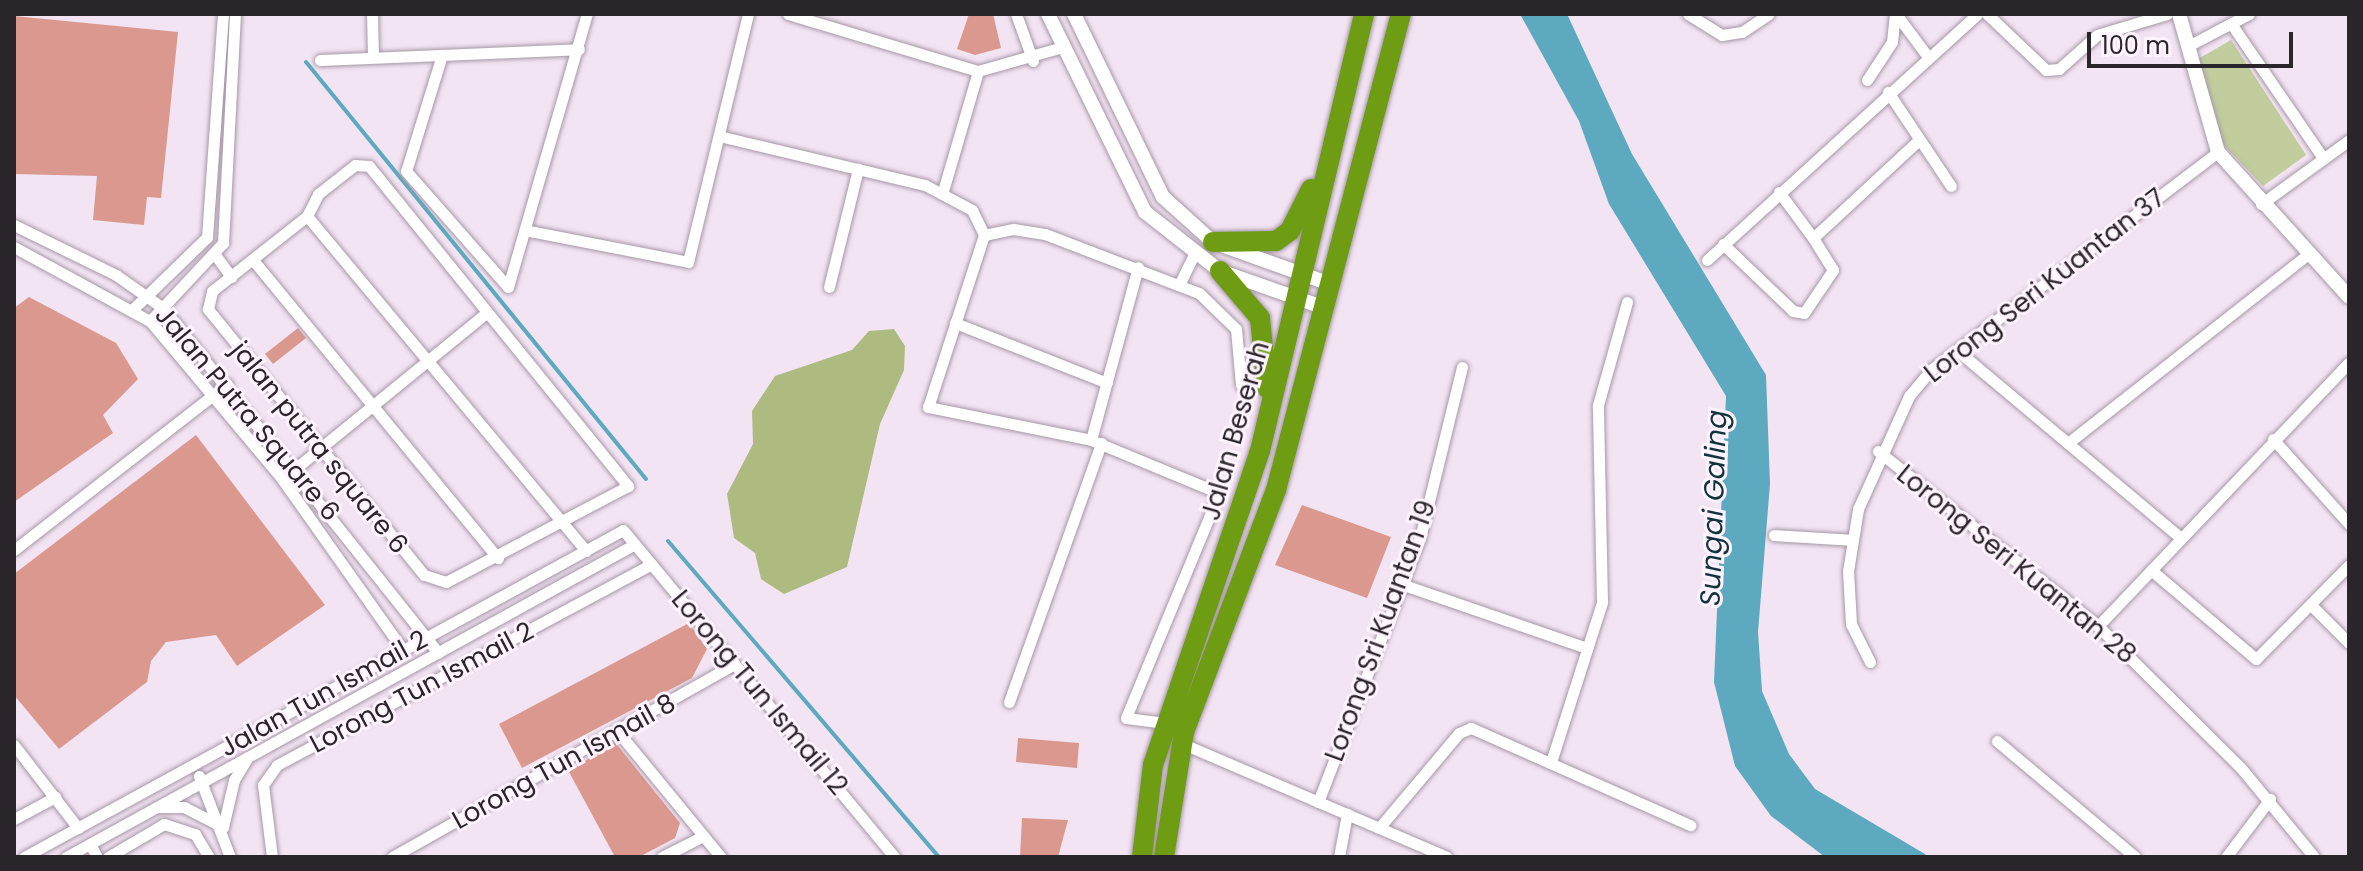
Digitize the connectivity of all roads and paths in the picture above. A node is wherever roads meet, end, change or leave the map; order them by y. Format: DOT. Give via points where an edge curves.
graph roads {
  1 [pos="223,14"];
  2 [pos="235,14"];
  3 [pos="372,14"];
  4 [pos="587,14"];
  5 [pos="748,14"];
  6 [pos="788,14"];
  7 [pos="1016,14"];
  8 [pos="1048,14"];
  9 [pos="1074,14"];
  10 [pos="1364,14"];
  11 [pos="1401,14"];
  12 [pos="1688,14"];
  13 [pos="1769,14"];
  14 [pos="1895,14"];
  15 [pos="1977,14"];
  16 [pos="1987,14"];
  17 [pos="2167,14"];
  18 [pos="2179,14"];
  19 [pos="2249,14"];
  20 [pos="816,19"];
  21 [pos="2232,25"];
  22 [pos="2188,46"];
  23 [pos="1062,47"];
  24 [pos="579,49"];
  25 [pos="442,55"];
  26 [pos="373,56"];
  27 [pos="1928,57"];
  28 [pos="320,60"];
  29 [pos="1033,61"];
  30 [pos="978,71"];
  31 [pos="1867,80"];
  32 [pos="1888,92"];
  33 [pos="719,136"];
  34 [pos="1919,140"];
  35 [pos="2349,140"];
  36 [pos="2218,152"];
  37 [pos="2323,158"];
  38 [pos="1325,159"];
  39 [pos="858,169"];
  40 [pos="1951,186"];
  41 [pos="943,191"];
  42 [pos="1779,192"];
  43 [pos="2261,204"];
  44 [pos="307,216"];
  45 [pos="17,225"];
  46 [pos="529,231"];
  47 [pos="984,235"];
  48 [pos="1813,238"];
  49 [pos="1213,242"];
  50 [pos="1723,244"];
  51 [pos="14,247"];
  52 [pos="2308,254"];
  53 [pos="216,256"];
  54 [pos="1193,256"];
  55 [pos="253,260"];
  56 [pos="1707,260"];
  57 [pos="1138,267"];
  58 [pos="1220,271"];
  59 [pos="1302,274"];
  60 [pos="231,277"];
  61 [pos="1180,283"];
  62 [pos="1330,284"];
  63 [pos="829,287"];
  64 [pos="146,294"];
  65 [pos="2349,297"];
  66 [pos="1297,301"];
  67 [pos="1627,302"];
  68 [pos="163,308"];
  69 [pos="1325,308"];
  70 [pos="133,309"];
  71 [pos="486,313"];
  72 [pos="150,321"];
  73 [pos="955,323"];
  74 [pos="1958,351"];
  75 [pos="428,361"];
  76 [pos="2349,362"];
  77 [pos="1462,367"];
  78 [pos="1107,383"];
  79 [pos="227,384"];
  80 [pos="1241,385"];
  81 [pos="212,396"];
  82 [pos="373,406"];
  83 [pos="2273,439"];
  84 [pos="1096,442"];
  85 [pos="2068,443"];
  86 [pos="320,448"];
  87 [pos="1260,451"];
  88 [pos="1878,451"];
  89 [pos="296,468"];
  90 [pos="562,523"];
  91 [pos="2349,524"];
  92 [pos="623,530"];
  93 [pos="1774,535"];
  94 [pos="2180,537"];
  95 [pos="1853,540"];
  96 [pos="635,544"];
  97 [pos="14,550"];
  98 [pos="586,551"];
  99 [pos="498,558"];
  100 [pos="652,564"];
  101 [pos="2349,565"];
  102 [pos="2151,570"];
  103 [pos="1404,585"];
  104 [pos="2312,606"];
  105 [pos="2098,626"];
  106 [pos="428,636"];
  107 [pos="2349,643"];
  108 [pos="1587,648"];
  109 [pos="403,650"];
  110 [pos="438,653"];
  111 [pos="1870,662"];
  112 [pos="734,664"];
  113 [pos="1009,702"];
  114 [pos="1166,723"];
  115 [pos="619,733"];
  116 [pos="1997,741"];
  117 [pos="1181,743"];
  118 [pos="14,745"];
  119 [pos="249,757"];
  120 [pos="1552,759"];
  121 [pos="191,761"];
  122 [pos="202,782"];
  123 [pos="55,797"];
  124 [pos="2270,799"];
  125 [pos="1318,802"];
  126 [pos="156,807"];
  127 [pos="1347,814"];
  128 [pos="14,819"];
  129 [pos="1690,825"];
  130 [pos="223,827"];
  131 [pos="78,828"];
  132 [pos="1379,828"];
  133 [pos="703,836"];
  134 [pos="90,844"];
  135 [pos="411,852"];
  136 [pos="24,857"];
  137 [pos="66,857"];
  138 [pos="97,857"];
  139 [pos="108,857"];
  140 [pos="209,857"];
  141 [pos="230,857"];
  142 [pos="272,857"];
  143 [pos="392,857"];
  144 [pos="662,857"];
  145 [pos="721,857"];
  146 [pos="894,857"];
  147 [pos="1142,857"];
  148 [pos="1164,857"];
  149 [pos="1339,857"];
  150 [pos="1447,857"];
  151 [pos="2135,857"];
  152 [pos="2226,857"];
  153 [pos="2314,857"];
  1 -- 64 [label="street" via="207,237"];
  2 -- 53 [label="street" via="228,215"];
  3 -- 26 [label="street"];
  4 -- 24 [label="street"];
  5 -- 33 [label="street"];
  6 -- 20 [label="street"];
  7 -- 29 [label="street"];
  8 -- 23 [label="street"];
  9 -- 49 [label="street" via="1145,168 1163,197"];
  10 -- 38 [label="highway, Jalan Beserah"];
  11 -- 62 [label="highway, Jalan Beserah"];
  12 -- 13 [label="street" via="1702,28 1742,32"];
  14 -- 27 [label="street"];
  14 -- 31 [label="street" via="1892,42"];
  15 -- 27 [label="street"];
  16 -- 17 [label="street" via="2046,70 2059,69 2097,35"];
  18 -- 22 [label="street"];
  19 -- 21 [label="street"];
  20 -- 30 [label="street"];
  21 -- 22 [label="street"];
  21 -- 37 [label="street"];
  22 -- 36 [label="street"];
  23 -- 29 [label="street"];
  23 -- 54 [label="street" via="1145,212"];
  24 -- 25 [label="street"];
  24 -- 46 [label="street"];
  25 -- 26 [label="street"];
  25 -- 46 [label="street" via="406,171 506,286 513,281"];
  26 -- 28 [label="street"];
  27 -- 32 [label="street"];
  29 -- 30 [label="street"];
  30 -- 41 [label="street"];
  32 -- 34 [label="street"];
  32 -- 42 [label="street"];
  33 -- 39 [label="street"];
  33 -- 46 [label="street" via="688,262"];
  34 -- 40 [label="street"];
  34 -- 48 [label="street"];
  35 -- 37 [label="street"];
  36 -- 43 [label="street"];
  36 -- 74 [label="street, Lorong Seri Kuantan 37"];
  37 -- 43 [label="street"];
  38 -- 49 [label="highway" via="1290,231 1259,245"];
  38 -- 59 [label="highway, Jalan Beserah"];
  39 -- 41 [label="street"];
  39 -- 63 [label="street"];
  41 -- 47 [label="street" via="972,210"];
  42 -- 48 [label="street"];
  42 -- 50 [label="street"];
  43 -- 52 [label="street"];
  44 -- 55 [label="street, jalan putra square 6"];
  44 -- 71 [label="street, jalan putra square 6" via="318,194 355,165 369,166"];
  44 -- 75 [label="street"];
  45 -- 51 [label="street"];
  45 -- 64 [label="street, Jalan Putra Square 6"];
  47 -- 57 [label="street" via="1028,229"];
  47 -- 73 [label="street"];
  48 -- 50 [label="street" via="1833,270 1804,313 1793,311"];
  49 -- 59 [label="street"];
  50 -- 56 [label="street"];
  51 -- 70 [label="street, Jalan Putra Square 6"];
  52 -- 65 [label="street"];
  52 -- 85 [label="street"];
  53 -- 60 [label="street"];
  53 -- 68 [label="street"];
  54 -- 58 [label="street"];
  54 -- 61 [label="street"];
  55 -- 60 [label="street, jalan putra square 6"];
  55 -- 82 [label="street"];
  57 -- 61 [label="street"];
  57 -- 78 [label="street"];
  58 -- 66 [label="street"];
  58 -- 87 [label="highway" via="1247,294 1266,338"];
  59 -- 62 [label="street"];
  59 -- 66 [label="highway, Jalan Beserah"];
  60 -- 86 [label="street, jalan putra square 6" via="209,297 211,316"];
  61 -- 80 [label="street" via="1222,309 1236,329"];
  62 -- 69 [label="highway, Jalan Beserah"];
  64 -- 68 [label="street, Jalan Putra Square 6"];
  64 -- 70 [label="street"];
  66 -- 69 [label="street"];
  66 -- 87 [label="highway, Jalan Beserah"];
  67 -- 108 [label="street" via="1598,405 1606,562"];
  68 -- 72 [label="street"];
  68 -- 79 [label="street, Jalan Putra Square 6"];
  69 -- 117 [label="highway, Jalan Beserah" via="1276,490"];
  70 -- 72 [label="street, Jalan Putra Square 6"];
  71 -- 75 [label="street"];
  71 -- 90 [label="street, jalan putra square 6" via="628,486"];
  72 -- 81 [label="street, Jalan Putra Square 6"];
  73 -- 78 [label="street"];
  73 -- 84 [label="street" via="928,407"];
  74 -- 85 [label="street"];
  74 -- 88 [label="street, Lorong Seri Kuantan 37" via="1909,396"];
  75 -- 82 [label="street"];
  75 -- 90 [label="street"];
  76 -- 83 [label="street"];
  77 -- 103 [label="street, Lorong Sri Kuantan 19"];
  78 -- 84 [label="street"];
  79 -- 81 [label="street"];
  79 -- 89 [label="street, Jalan Putra Square 6"];
  81 -- 97 [label="street"];
  81 -- 109 [label="street, Jalan Putra Square 6" via="282,479"];
  82 -- 86 [label="street"];
  82 -- 99 [label="street"];
  83 -- 91 [label="street"];
  83 -- 94 [label="street"];
  84 -- 113 [label="street"];
  84 -- 114 [label="street" via="1219,493 1126,718"];
  85 -- 94 [label="street"];
  86 -- 89 [label="street"];
  86 -- 99 [label="street, jalan putra square 6" via="431,580 454,580"];
  87 -- 114 [label="highway, Jalan Beserah"];
  88 -- 95 [label="street, Lorong Seri Kuantan 37"];
  88 -- 105 [label="street, Lorong Seri Kuantan 28"];
  89 -- 106 [label="street, Jalan Putra Square 6"];
  90 -- 98 [label="street"];
  90 -- 99 [label="street, jalan putra square 6"];
  92 -- 96 [label="street, Lorong Tun Ismail 12"];
  92 -- 98 [label="street, Jalan Tun Ismail 2"];
  93 -- 95 [label="street"];
  94 -- 102 [label="street"];
  95 -- 111 [label="street, Lorong Seri Kuantan 37" via="1846,600"];
  96 -- 100 [label="street, Lorong Tun Ismail 12"];
  96 -- 110 [label="street, Jalan Tun Ismail 2"];
  98 -- 106 [label="street, Jalan Tun Ismail 2"];
  100 -- 112 [label="street, Lorong Tun Ismail 12"];
  100 -- 142 [label="street, Lorong Tun Ismail 2" via="277,765 263,785"];
  101 -- 104 [label="street"];
  102 -- 104 [label="street" via="2256,659"];
  102 -- 105 [label="street"];
  103 -- 108 [label="street"];
  103 -- 125 [label="street, Lorong Sri Kuantan 19"];
  104 -- 107 [label="street"];
  105 -- 124 [label="street, Lorong Seri Kuantan 28"];
  106 -- 109 [label="street, Jalan Tun Ismail 2"];
  106 -- 110 [label="street, Jalan Putra Square 6"];
  108 -- 120 [label="street"];
  109 -- 121 [label="street, Jalan Tun Ismail 2"];
  110 -- 119 [label="street, Jalan Tun Ismail 2"];
  112 -- 115 [label="street, Lorong Tun Ismail 8"];
  112 -- 146 [label="street, Lorong Tun Ismail 12"];
  114 -- 147 [label="highway, Jalan Beserah" via="1146,803"];
  115 -- 133 [label="street"];
  115 -- 135 [label="street, Lorong Tun Ismail 8"];
  116 -- 151 [label="street"];
  117 -- 125 [label="street"];
  117 -- 148 [label="highway, Jalan Beserah"];
  118 -- 123 [label="street"];
  119 -- 122 [label="street, Jalan Tun Ismail 2"];
  119 -- 130 [label="street" via="234,780"];
  120 -- 129 [label="street"];
  120 -- 132 [label="street" via="1476,729 1459,733"];
  121 -- 122 [label="street"];
  121 -- 131 [label="street" via="180,773"];
  122 -- 126 [label="street, Jalan Tun Ismail 2"];
  122 -- 130 [label="street"];
  123 -- 128 [label="street"];
  123 -- 131 [label="street"];
  124 -- 152 [label="street"];
  124 -- 153 [label="street, Lorong Seri Kuantan 28"];
  125 -- 127 [label="street"];
  126 -- 130 [label="street" via="184,807"];
  126 -- 134 [label="street, Jalan Tun Ismail 2"];
  127 -- 132 [label="street"];
  127 -- 149 [label="street"];
  130 -- 141 [label="street"];
  131 -- 136 [label="street"];
  132 -- 150 [label="street"];
  133 -- 144 [label="street"];
  133 -- 145 [label="street"];
  134 -- 137 [label="street, Jalan Tun Ismail 2"];
  134 -- 138 [label="street"];
  135 -- 143 [label="street, Lorong Tun Ismail 8"];
  139 -- 140 [label="street" via="164,824 195,834"];
}
